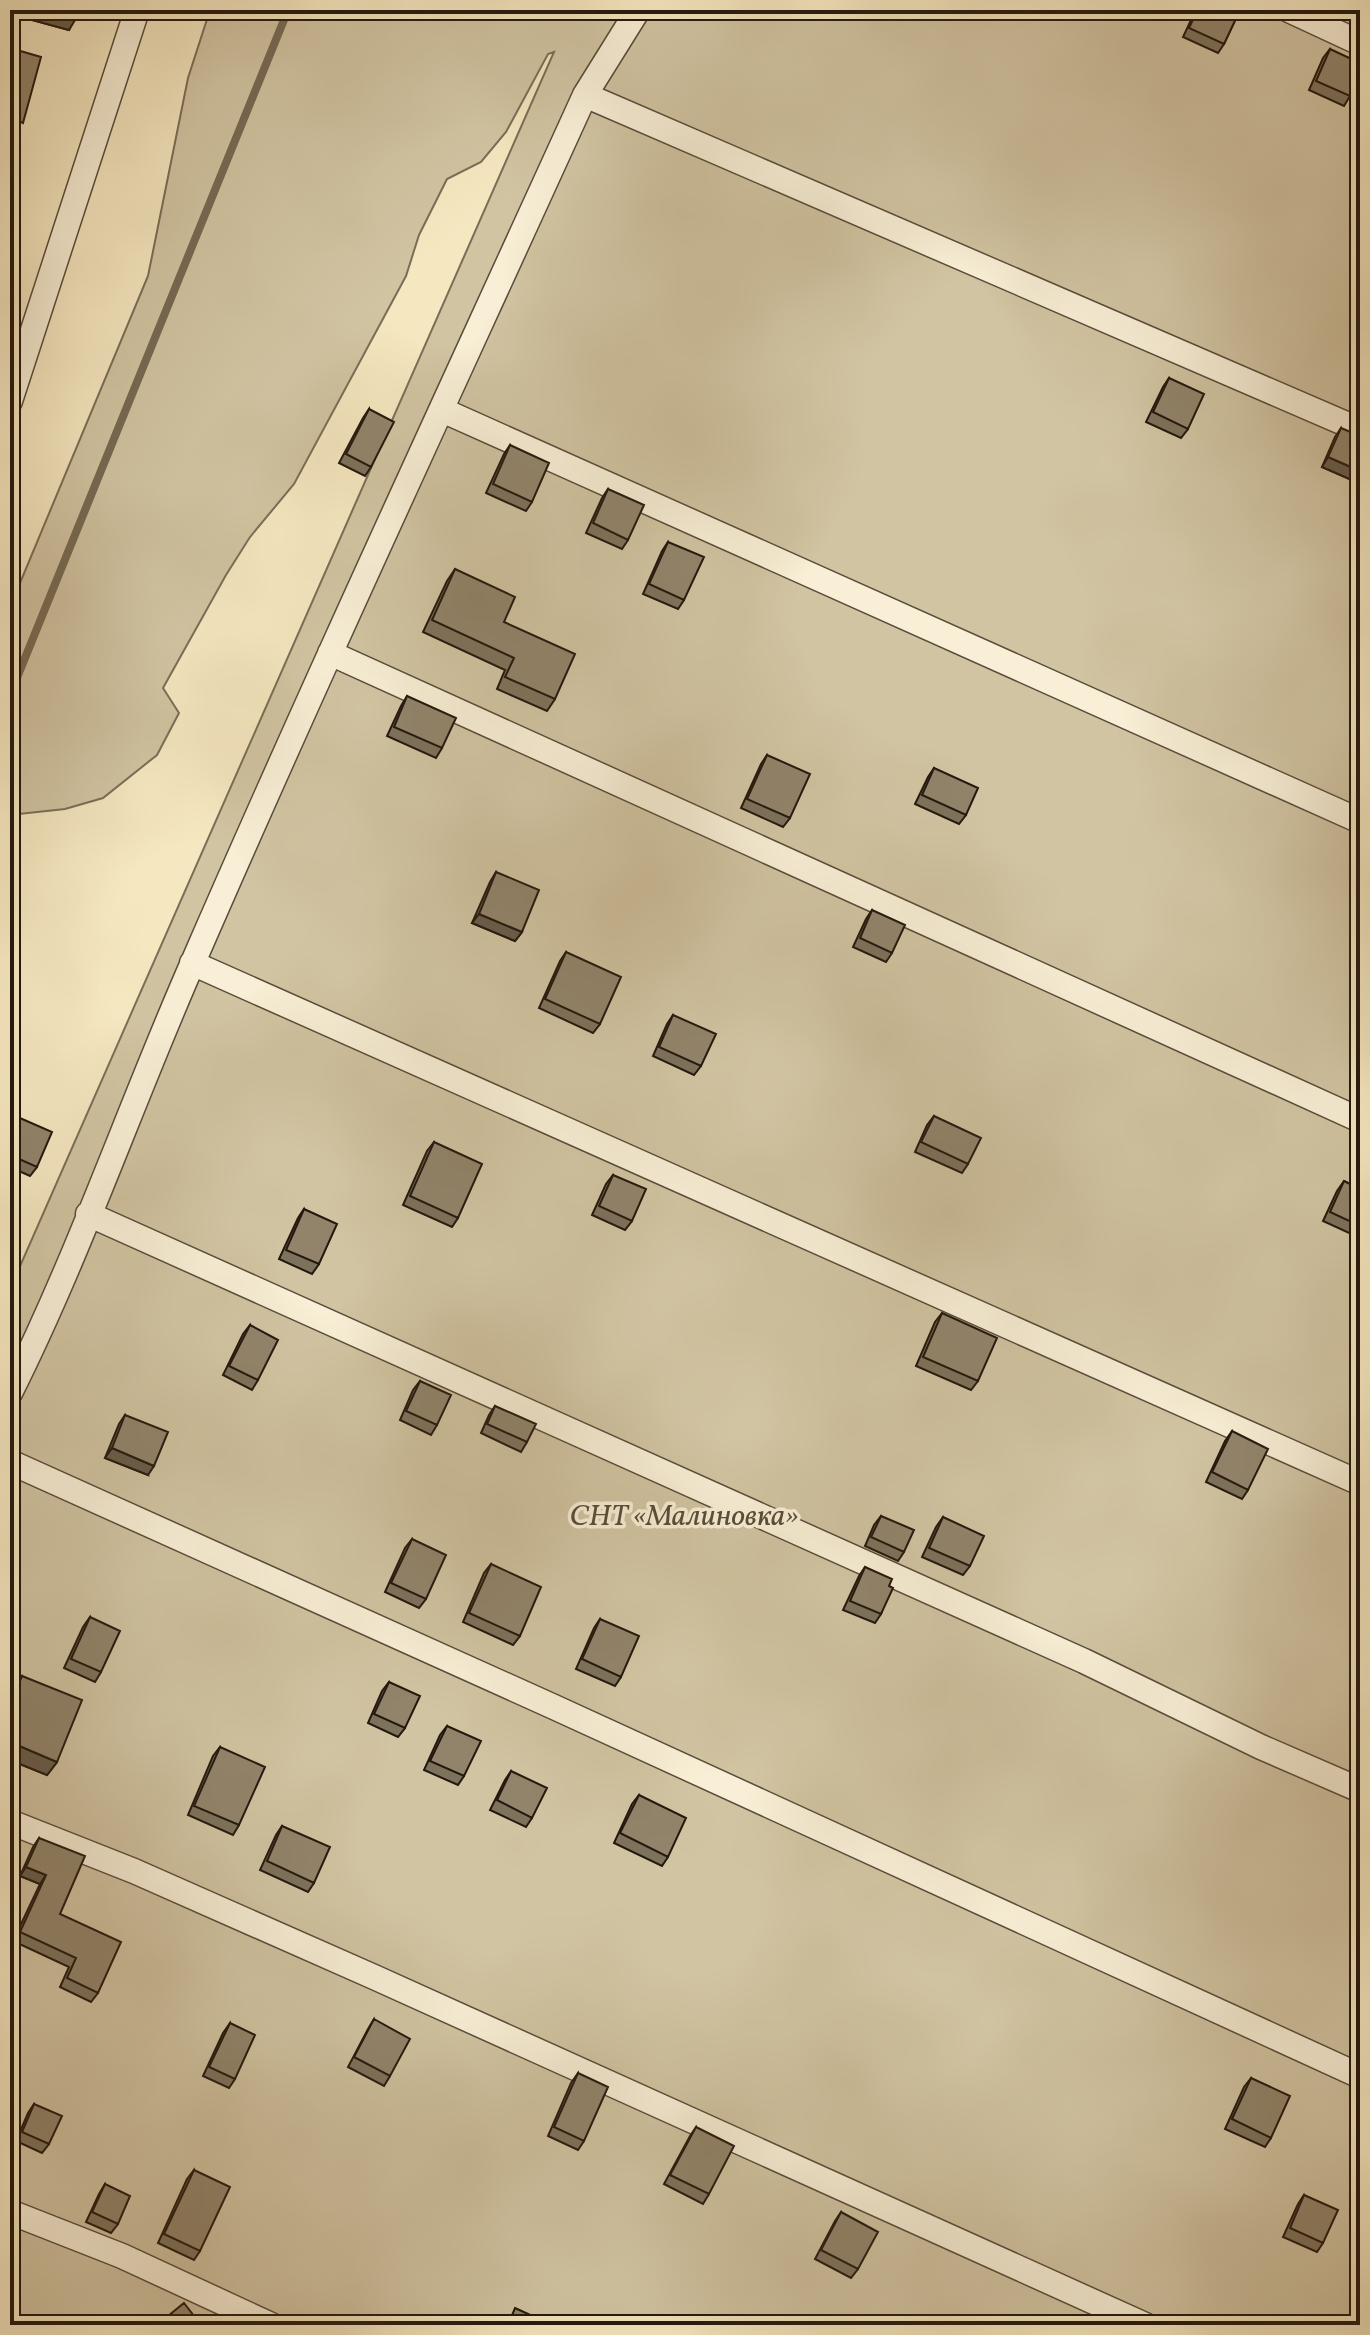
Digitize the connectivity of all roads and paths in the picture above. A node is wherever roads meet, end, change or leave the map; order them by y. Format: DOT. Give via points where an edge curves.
graph roads {
  1 [pos="137,10"];
  2 [pos="638,10"];
  3 [pos="1289,10"];
  4 [pos="1360,43"];
  5 [pos="585,95"];
  6 [pos="10,401"];
  7 [pos="442,410"];
  8 [pos="1360,430"];
  9 [pos="330,653"];
  10 [pos="1360,821"];
  11 [pos="192,963"];
  12 [pos="1360,1120"];
  13 [pos="88,1214"];
  14 [pos="10,1393"];
  15 [pos="10,1462"];
  16 [pos="1360,1483"];
  17 [pos="1360,1790"];
  18 [pos="10,1822"];
  19 [pos="1360,2076"];
  20 [pos="10,2212"];
  21 [pos="271,2325"];
  22 [pos="1145,2325"];
  1 -- 6 [label="street"];
  2 -- 5 [label="street"];
  3 -- 4 [label="street"];
  5 -- 7 [label="street"];
  5 -- 8 [label="street"];
  7 -- 9 [label="street"];
  7 -- 10 [label="street"];
  9 -- 11 [label="street"];
  9 -- 12 [label="street"];
  11 -- 13 [label="street"];
  11 -- 16 [label="street"];
  13 -- 14 [label="street" via="41,1332"];
  13 -- 17 [label="street"];
  15 -- 19 [label="street"];
  18 -- 22 [label="street" via="134,1871"];
  20 -- 21 [label="street" via="122,2256"];
}
